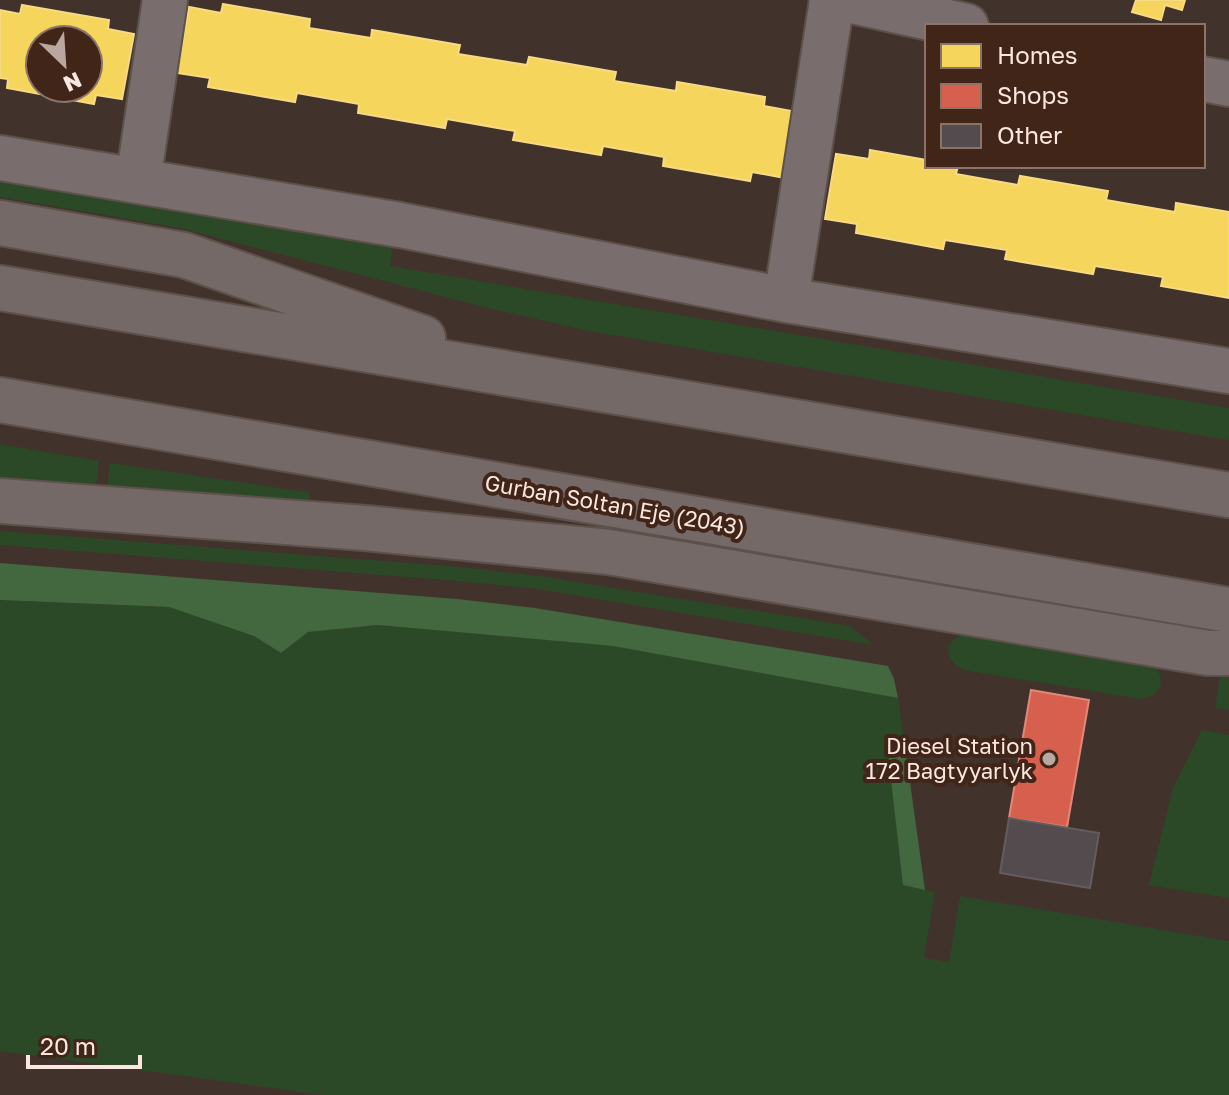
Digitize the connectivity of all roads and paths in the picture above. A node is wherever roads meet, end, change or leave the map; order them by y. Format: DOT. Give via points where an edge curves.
graph roads {
  1 [pos="165,0"];
  2 [pos="832,0"];
  3 [pos="848,0"];
  4 [pos="957,24"];
  5 [pos="1205,79"];
  6 [pos="1229,84"];
  7 [pos="0,158"];
  8 [pos="138,181"];
  9 [pos="0,223"];
  10 [pos="0,288"];
  11 [pos="786,300"];
  12 [pos="1229,371"];
  13 [pos="539,379"];
  14 [pos="0,400"];
  15 [pos="463,479"];
  16 [pos="1229,495"];
  17 [pos="0,501"];
  18 [pos="896,600"];
  19 [pos="1229,610"];
  20 [pos="1229,653"];
  1 -- 8 [label="street"];
  2 -- 11 [label="street"];
  3 -- 4 [label="street"];
  5 -- 6 [label="street"];
  7 -- 8 [label="street"];
  8 -- 11 [label="street" via="400,225"];
  9 -- 13 [label="highway" via="184,255"];
  10 -- 13 [label="highway"];
  11 -- 12 [label="street"];
  13 -- 16 [label="highway"];
  14 -- 15 [label="highway, Gurban Soltan Eje (2043)"];
  15 -- 18 [label="highway"];
  15 -- 19 [label="highway, Gurban Soltan Eje (2043)"];
  17 -- 18 [label="highway" via="609,552"];
  18 -- 20 [label="highway"];
}
